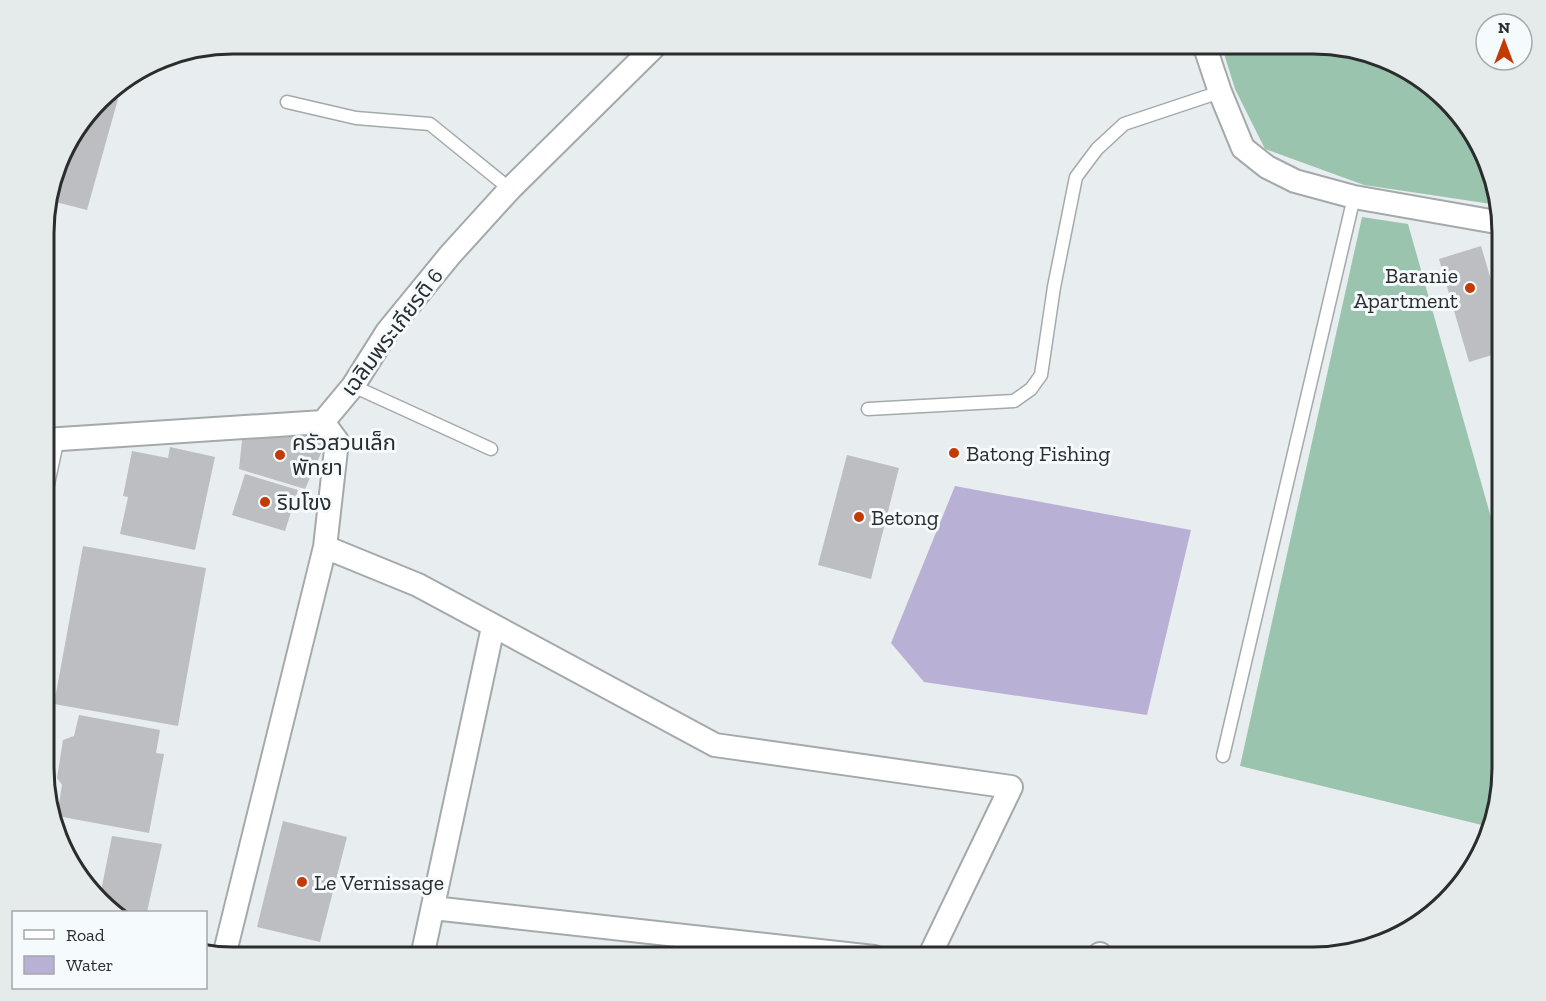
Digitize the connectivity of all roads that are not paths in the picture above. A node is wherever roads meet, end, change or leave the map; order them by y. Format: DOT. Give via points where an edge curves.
graph roads {
  1 [pos="647,54"];
  2 [pos="1207,54"];
  3 [pos="1220,92"];
  4 [pos="287,102"];
  5 [pos="510,189"];
  6 [pos="1354,197"];
  7 [pos="1492,221"];
  8 [pos="353,386"];
  9 [pos="868,409"];
  10 [pos="323,422"];
  11 [pos="54,439"];
  12 [pos="491,449"];
  13 [pos="325,547"];
  14 [pos="493,627"];
  15 [pos="1223,756"];
  16 [pos="433,908"];
  17 [pos="226,946"];
  18 [pos="425,947"];
  19 [pos="717,947"];
  20 [pos="934,947"];
  1 -- 5 [label="street, เฉลิมพระเกียรติ 6"];
  2 -- 3 [label="street"];
  3 -- 6 [label="street" via="1243,148 1259,161 1295,181"];
  3 -- 9 [label="lane" via="1124,124 1097,149 1076,177 1041,375 1030,389 1014,401"];
  4 -- 5 [label="lane" via="356,118 430,124"];
  5 -- 8 [label="street, เฉลิมพระเกียรติ 6" via="387,332"];
  6 -- 7 [label="street"];
  6 -- 15 [label="lane"];
  8 -- 10 [label="street, เฉลิมพระเกียรติ 6"];
  8 -- 12 [label="lane"];
  10 -- 11 [label="street"];
  10 -- 13 [label="street" via="337,441"];
  13 -- 14 [label="street" via="418,585"];
  13 -- 17 [label="street"];
  14 -- 16 [label="street"];
  14 -- 20 [label="street" via="715,745 1011,787"];
  16 -- 18 [label="street"];
  16 -- 19 [label="street"];
}
